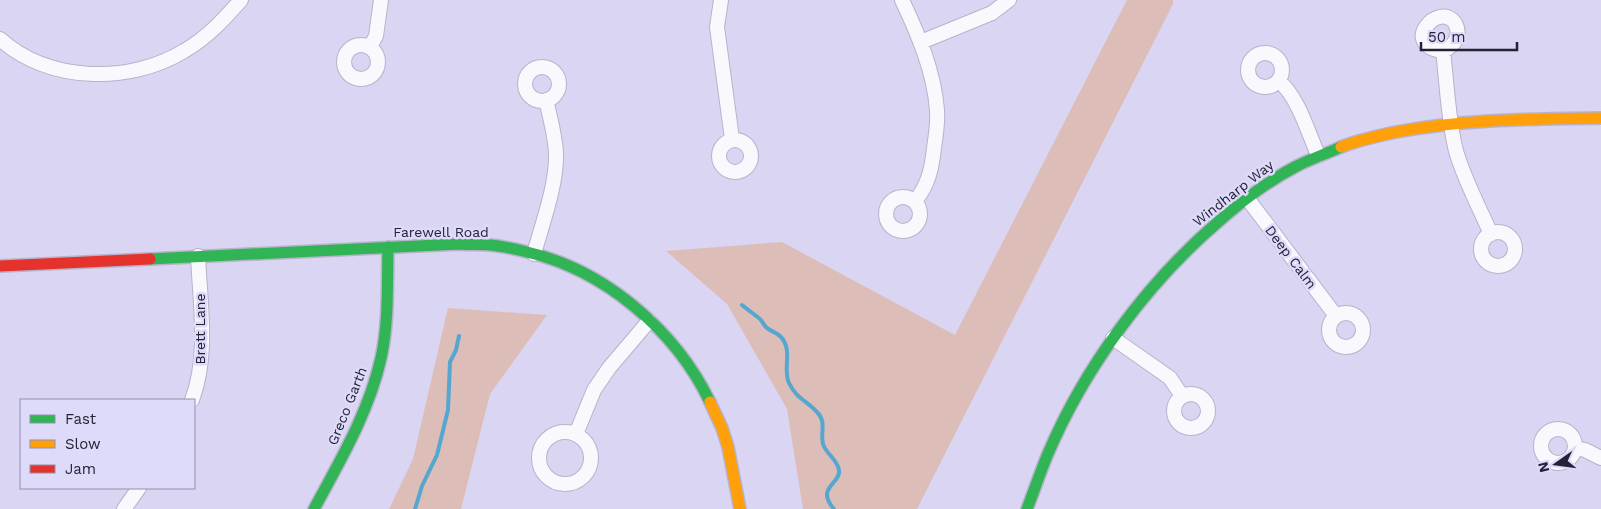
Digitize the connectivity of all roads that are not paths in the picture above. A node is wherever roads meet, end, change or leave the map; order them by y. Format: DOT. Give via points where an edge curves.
graph roads {
  1 [pos="241,0"];
  2 [pos="381,0"];
  3 [pos="721,0"];
  4 [pos="902,0"];
  5 [pos="1009,0"];
  6 [pos="0,39"];
  7 [pos="921,42"];
  8 [pos="370,47"];
  9 [pos="1443,51"];
  10 [pos="1279,81"];
  11 [pos="546,100"];
  12 [pos="1601,118"];
  13 [pos="1452,125"];
  14 [pos="732,140"];
  15 [pos="1318,155"];
  16 [pos="1247,198"];
  17 [pos="915,201"];
  18 [pos="1491,234"];
  19 [pos="388,247"];
  20 [pos="534,254"];
  21 [pos="198,256"];
  22 [pos="0,266"];
  23 [pos="1336,316"];
  24 [pos="649,320"];
  25 [pos="1113,338"];
  26 [pos="1182,396"];
  27 [pos="192,399"];
  28 [pos="576,434"];
  29 [pos="1575,448"];
  30 [pos="1601,458"];
  31 [pos="138,489"];
  32 [pos="124,509"];
  33 [pos="314,509"];
  34 [pos="740,509"];
  35 [pos="1027,509"];
  1 -- 6 [label="street" via="222,22 184,52 126,72 104,74 62,70 22,55"];
  2 -- 8 [label="street" via="376,36"];
  3 -- 14 [label="street" via="717,27"];
  4 -- 7 [label="street"];
  5 -- 7 [label="street" via="992,13"];
  7 -- 17 [label="street" via="937,109 930,178"];
  9 -- 13 [label="street"];
  10 -- 15 [label="street" via="1293,97"];
  11 -- 20 [label="street" via="554,138 555,170"];
  12 -- 13 [label="street, Windharp Way"];
  13 -- 15 [label="street, Windharp Way" via="1350,143"];
  13 -- 18 [label="street" via="1461,164"];
  15 -- 16 [label="street, Windharp Way" via="1290,169"];
  16 -- 23 [label="street, Deep Calm"];
  16 -- 25 [label="street, Windharp Way" via="1186,251"];
  19 -- 20 [label="street, Farewell Road" via="490,245"];
  19 -- 21 [label="street, Farewell Road"];
  19 -- 33 [label="street, Greco Garth" via="387,314 377,372 346,450"];
  20 -- 24 [label="street, Farewell Road" via="603,283"];
  21 -- 22 [label="street, Farewell Road"];
  21 -- 27 [label="street, Brett Lane" via="202,346"];
  24 -- 28 [label="street" via="594,390"];
  24 -- 34 [label="street, Farewell Road" via="686,362 712,405 723,430"];
  25 -- 26 [label="street" via="1170,378"];
  25 -- 35 [label="street, Windharp Way" via="1051,445"];
  29 -- 30 [label="street"];
  31 -- 32 [label="street"];
}
